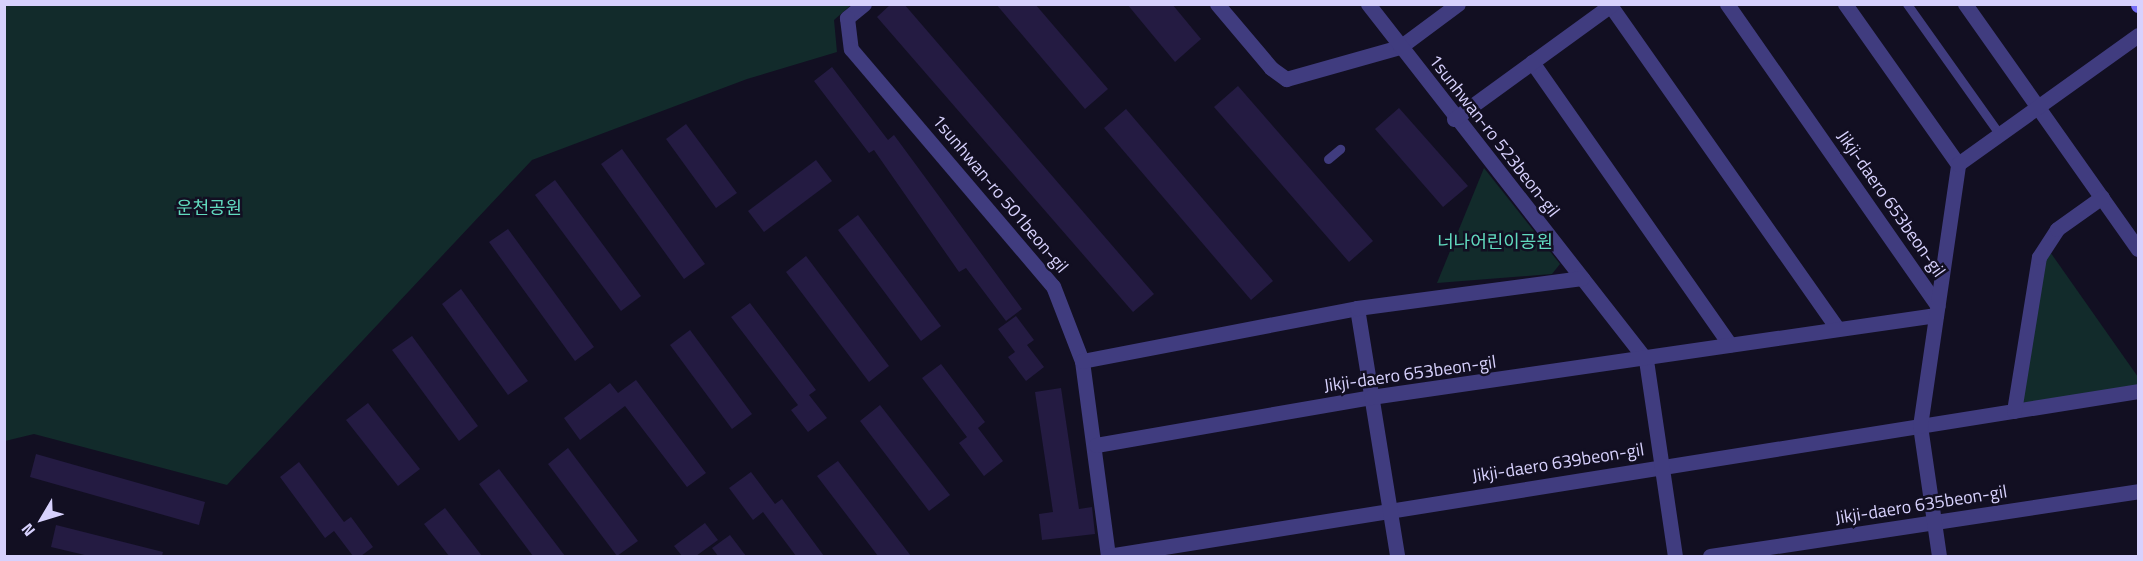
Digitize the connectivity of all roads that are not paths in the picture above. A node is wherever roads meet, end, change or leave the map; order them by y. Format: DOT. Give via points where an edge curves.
graph roads {
  1 [pos="864,4"];
  2 [pos="1217,4"];
  3 [pos="1368,4"];
  4 [pos="1458,4"];
  5 [pos="1727,4"];
  6 [pos="1845,4"];
  7 [pos="1965,4"];
  8 [pos="1611,5"];
  9 [pos="1908,6"];
  10 [pos="2139,35"];
  11 [pos="1400,47"];
  12 [pos="1532,62"];
  13 [pos="2039,109"];
  14 [pos="1454,119"];
  15 [pos="2000,135"];
  16 [pos="1340,149"];
  17 [pos="1328,159"];
  18 [pos="1958,164"];
  19 [pos="2102,197"];
  20 [pos="2139,249"];
  21 [pos="1582,278"];
  22 [pos="1357,308"];
  23 [pos="1937,310"];
  24 [pos="1837,328"];
  25 [pos="1730,345"];
  26 [pos="1646,360"];
  27 [pos="1082,362"];
  28 [pos="2139,392"];
  29 [pos="1371,397"];
  30 [pos="2014,411"];
  31 [pos="1920,426"];
  32 [pos="1096,445"];
  33 [pos="1663,466"];
  34 [pos="2139,491"];
  35 [pos="1390,509"];
  36 [pos="1934,522"];
  37 [pos="1108,556"];
  38 [pos="1397,556"];
  39 [pos="1675,556"];
  40 [pos="1710,556"];
  41 [pos="1939,556"];
  1 -- 27 [label="street, 1sunhwan-ro 501beon-gil" via="847,18 851,49 1053,286"];
  2 -- 11 [label="street" via="1271,68 1286,79"];
  3 -- 11 [label="street, 1sunhwan-ro 523beon-gil"];
  4 -- 11 [label="street"];
  5 -- 23 [label="street, Jikji-daero 653beon-gil"];
  6 -- 18 [label="street"];
  7 -- 13 [label="street"];
  8 -- 12 [label="street"];
  8 -- 24 [label="street"];
  9 -- 15 [label="lane"];
  10 -- 13 [label="street"];
  11 -- 14 [label="street, 1sunhwan-ro 523beon-gil"];
  12 -- 14 [label="street"];
  12 -- 25 [label="street"];
  13 -- 15 [label="street"];
  13 -- 19 [label="street"];
  14 -- 21 [label="street, 1sunhwan-ro 523beon-gil"];
  15 -- 18 [label="street"];
  16 -- 17 [label="lane"];
  18 -- 23 [label="street, Jikji-daero 653beon-gil"];
  19 -- 20 [label="street"];
  19 -- 30 [label="street" via="2046,240"];
  21 -- 22 [label="street"];
  21 -- 26 [label="street, 1sunhwan-ro 523beon-gil"];
  22 -- 27 [label="street"];
  22 -- 29 [label="street"];
  23 -- 24 [label="street, Jikji-daero 653beon-gil"];
  23 -- 31 [label="street"];
  24 -- 25 [label="street, Jikji-daero 653beon-gil"];
  25 -- 26 [label="street, Jikji-daero 653beon-gil"];
  26 -- 29 [label="street, Jikji-daero 653beon-gil"];
  26 -- 33 [label="street, 1sunhwan-ro 523beon-gil"];
  27 -- 32 [label="street, 1sunhwan-ro 501beon-gil"];
  28 -- 30 [label="street, Jikji-daero 639beon-gil"];
  29 -- 32 [label="street, Jikji-daero 653beon-gil"];
  29 -- 35 [label="street"];
  30 -- 31 [label="street, Jikji-daero 639beon-gil"];
  31 -- 33 [label="street, Jikji-daero 639beon-gil"];
  31 -- 36 [label="street"];
  32 -- 37 [label="street, 1sunhwan-ro 501beon-gil"];
  33 -- 35 [label="street, Jikji-daero 639beon-gil"];
  33 -- 39 [label="street, 1sunhwan-ro 523beon-gil"];
  34 -- 36 [label="street, Jikji-daero 635beon-gil"];
  35 -- 37 [label="street, Jikji-daero 639beon-gil"];
  35 -- 38 [label="street"];
  36 -- 40 [label="street, Jikji-daero 635beon-gil"];
  36 -- 41 [label="street"];
}
